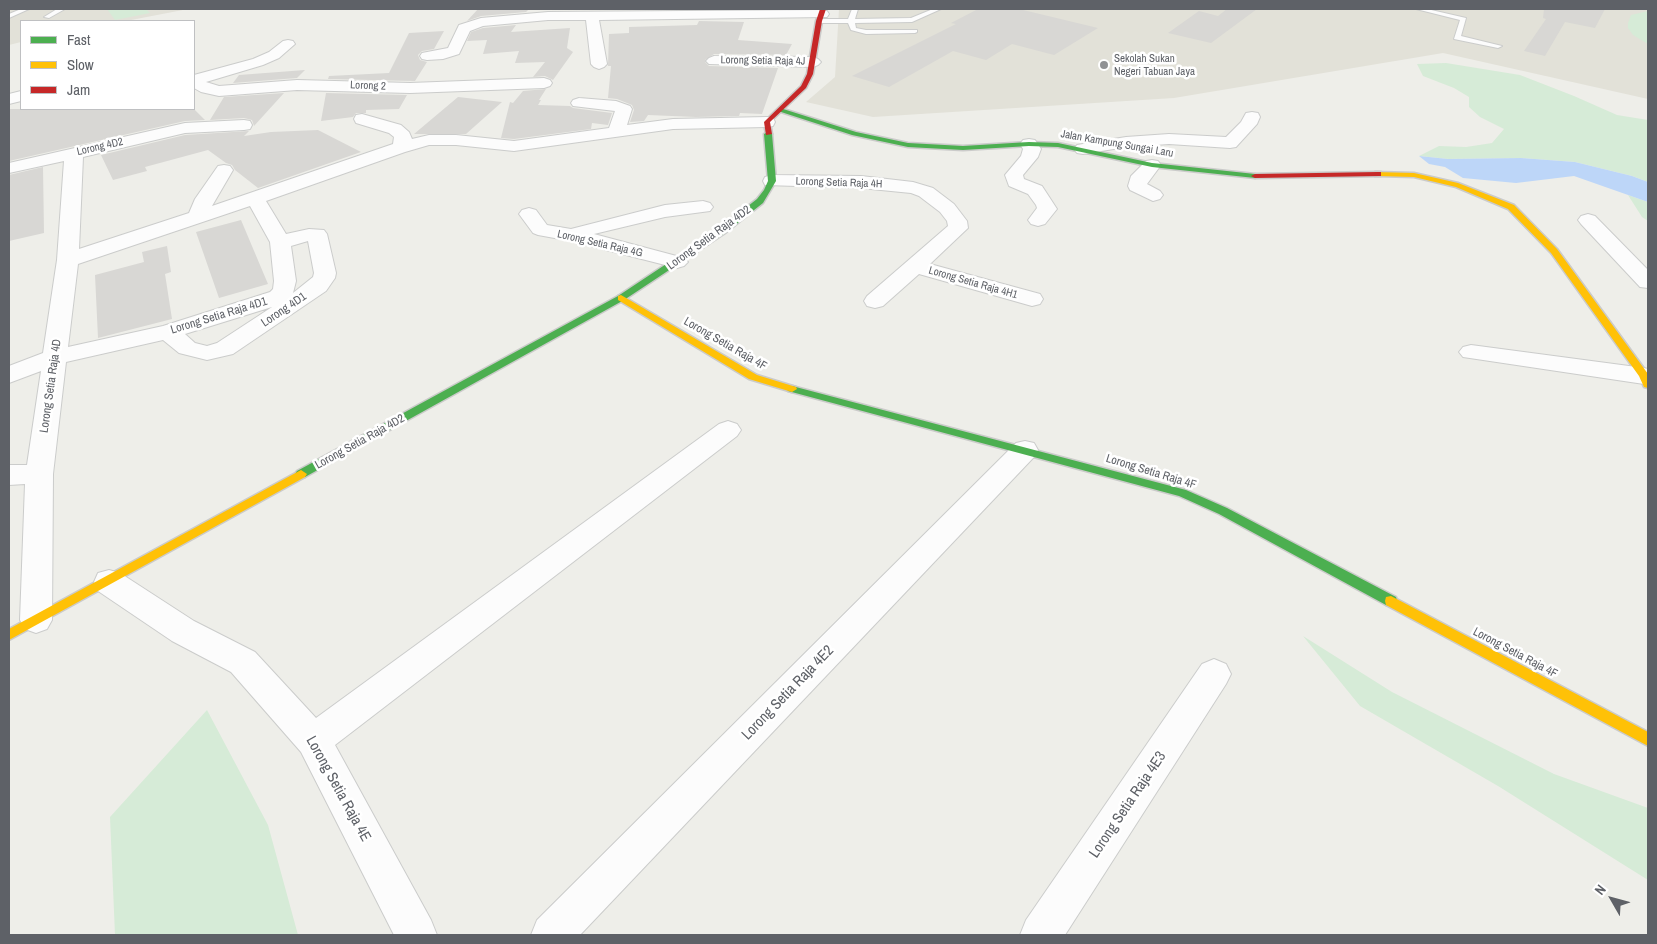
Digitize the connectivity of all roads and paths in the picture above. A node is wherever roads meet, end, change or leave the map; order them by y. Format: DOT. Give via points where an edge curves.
graph roads {
  1 [pos="26,9"];
  2 [pos="62,9"];
  3 [pos="855,9"];
  4 [pos="938,9"];
  5 [pos="1419,9"];
  6 [pos="550,12"];
  7 [pos="680,12"];
  8 [pos="821,15"];
  9 [pos="9,16"];
  10 [pos="592,16"];
  11 [pos="47,17"];
  12 [pos="851,20"];
  13 [pos="916,31"];
  14 [pos="288,44"];
  15 [pos="1498,46"];
  16 [pos="427,56"];
  17 [pos="714,61"];
  18 [pos="813,62"];
  19 [pos="599,64"];
  20 [pos="516,69"];
  21 [pos="195,81"];
  22 [pos="195,82"];
  23 [pos="544,83"];
  24 [pos="504,85"];
  25 [pos="579,103"];
  26 [pos="780,110"];
  27 [pos="1252,117"];
  28 [pos="362,118"];
  29 [pos="767,122"];
  30 [pos="244,125"];
  31 [pos="616,132"];
  32 [pos="482,138"];
  33 [pos="1029,144"];
  34 [pos="400,148"];
  35 [pos="1083,149"];
  36 [pos="74,152"];
  37 [pos="439,157"];
  38 [pos="410,163"];
  39 [pos="1152,165"];
  40 [pos="345,167"];
  41 [pos="9,168"];
  42 [pos="224,170"];
  43 [pos="772,182"];
  44 [pos="1153,195"];
  45 [pos="255,198"];
  46 [pos="704,207"];
  47 [pos="529,214"];
  48 [pos="198,216"];
  49 [pos="1038,220"];
  50 [pos="1588,220"];
  51 [pos="572,235"];
  52 [pos="280,242"];
  53 [pos="68,260"];
  54 [pos="678,262"];
  55 [pos="915,266"];
  56 [pos="1648,282"];
  57 [pos="621,298"];
  58 [pos="1032,300"];
  59 [pos="875,301"];
  60 [pos="168,332"];
  61 [pos="1471,352"];
  62 [pos="55,357"];
  63 [pos="9,375"];
  64 [pos="1646,380"];
  65 [pos="728,430"];
  66 [pos="1025,450"];
  67 [pos="39,474"];
  68 [pos="9,475"];
  69 [pos="109,582"];
  70 [pos="36,620"];
  71 [pos="9,635"];
  72 [pos="1214,674"];
  73 [pos="1648,739"];
  74 [pos="314,740"];
  75 [pos="416,935"];
  76 [pos="552,935"];
  77 [pos="1041,935"];
  1 -- 9 [label="lane"];
  2 -- 11 [label="lane"];
  3 -- 12 [label="lane"];
  4 -- 12 [label="lane" via="912,20"];
  5 -- 15 [label="lane" via="1464,19 1457,37"];
  6 -- 10 [label="street"];
  6 -- 16 [label="street" via="480,22 464,28 454,51"];
  7 -- 8 [label="street"];
  7 -- 10 [label="street"];
  8 -- 12 [label="lane"];
  8 -- 18 [label="street"];
  10 -- 19 [label="street"];
  12 -- 13 [label="lane" via="853,29 858,31"];
  14 -- 21 [label="street" via="258,62"];
  17 -- 18 [label="street, Lorong Setia Raja 4J"];
  18 -- 26 [label="street" via="804,87"];
  20 -- 24 [label="street"];
  22 -- 24 [label="street, Lorong 2" via="207,89 219,91 297,85 410,88"];
  23 -- 24 [label="street, Lorong 2"];
  25 -- 31 [label="street" via="624,109"];
  26 -- 29 [label="street"];
  26 -- 33 [label="street, Jalan Kampung Sungai Laru" via="890,142 963,148"];
  27 -- 35 [label="street" via="1230,143 1160,139"];
  28 -- 34 [label="street" via="395,129 403,136"];
  29 -- 31 [label="street" via="672,124"];
  29 -- 43 [label="street"];
  30 -- 36 [label="street, Lorong 4D2" via="191,127"];
  31 -- 32 [label="street" via="522,145"];
  32 -- 34 [label="street" via="429,140"];
  32 -- 37 [label="street" via="476,147"];
  33 -- 35 [label="street, Jalan Kampung Sungai Laru"];
  33 -- 49 [label="street" via="1032,149 1029,157 1014,175 1016,182 1035,190 1046,204 1047,209"];
  34 -- 40 [label="street"];
  35 -- 39 [label="street, Jalan Kampung Sungai Laru"];
  36 -- 41 [label="street, Lorong 4D2"];
  36 -- 53 [label="street, Lorong Setia Raja 4D"];
  38 -- 40 [label="street"];
  39 -- 44 [label="street" via="1138,180 1137,186"];
  39 -- 64 [label="street, Jalan Kampung Sungai Laru" via="1243,176 1414,175 1458,185 1511,207 1554,251"];
  40 -- 45 [label="street"];
  42 -- 48 [label="street"];
  43 -- 54 [label="street, Lorong Setia Raja 4D2" via="760,201"];
  43 -- 55 [label="street, Lorong Setia Raja 4H" via="861,182 926,192 947,208 958,228"];
  45 -- 48 [label="street"];
  45 -- 52 [label="street, Lorong Setia Raja 4D1"];
  46 -- 51 [label="street" via="665,211"];
  47 -- 51 [label="street, Lorong Setia Raja 4G" via="545,232"];
  48 -- 53 [label="street"];
  50 -- 56 [label="street"];
  51 -- 54 [label="street, Lorong Setia Raja 4G"];
  52 -- 60 [label="street, Lorong Setia Raja 4D1" via="285,281 284,290 278,297"];
  52 -- 60 [label="street, Lorong 4D1" via="317,234 325,273 318,286 225,349 208,353 187,348"];
  53 -- 62 [label="street, Lorong Setia Raja 4D"];
  54 -- 57 [label="street, Lorong Setia Raja 4D2"];
  55 -- 58 [label="street, Lorong Setia Raja 4H1"];
  55 -- 59 [label="street, Lorong Setia Raja 4H"];
  57 -- 66 [label="street, Lorong Setia Raja 4F" via="753,378"];
  57 -- 69 [label="street, Lorong Setia Raja 4D2"];
  60 -- 62 [label="street, Lorong Setia Raja 4D1"];
  61 -- 64 [label="street"];
  62 -- 63 [label="street, Lorong Setia Raja 4D1"];
  62 -- 67 [label="street, Lorong Setia Raja 4D"];
  65 -- 74 [label="street"];
  66 -- 73 [label="street, Lorong Setia Raja 4F" via="1182,493 1223,511"];
  66 -- 76 [label="street, Lorong Setia Raja 4E2"];
  67 -- 68 [label="street"];
  67 -- 70 [label="street, Lorong Setia Raja 4D"];
  69 -- 70 [label="street, Lorong Setia Raja 4D2"];
  69 -- 74 [label="street, Lorong Setia Raja 4E" via="183,631 243,662"];
  70 -- 71 [label="street, Lorong Setia Raja 4D2"];
  72 -- 77 [label="street, Lorong Setia Raja 4E3"];
  74 -- 75 [label="street, Lorong Setia Raja 4E"];
}
